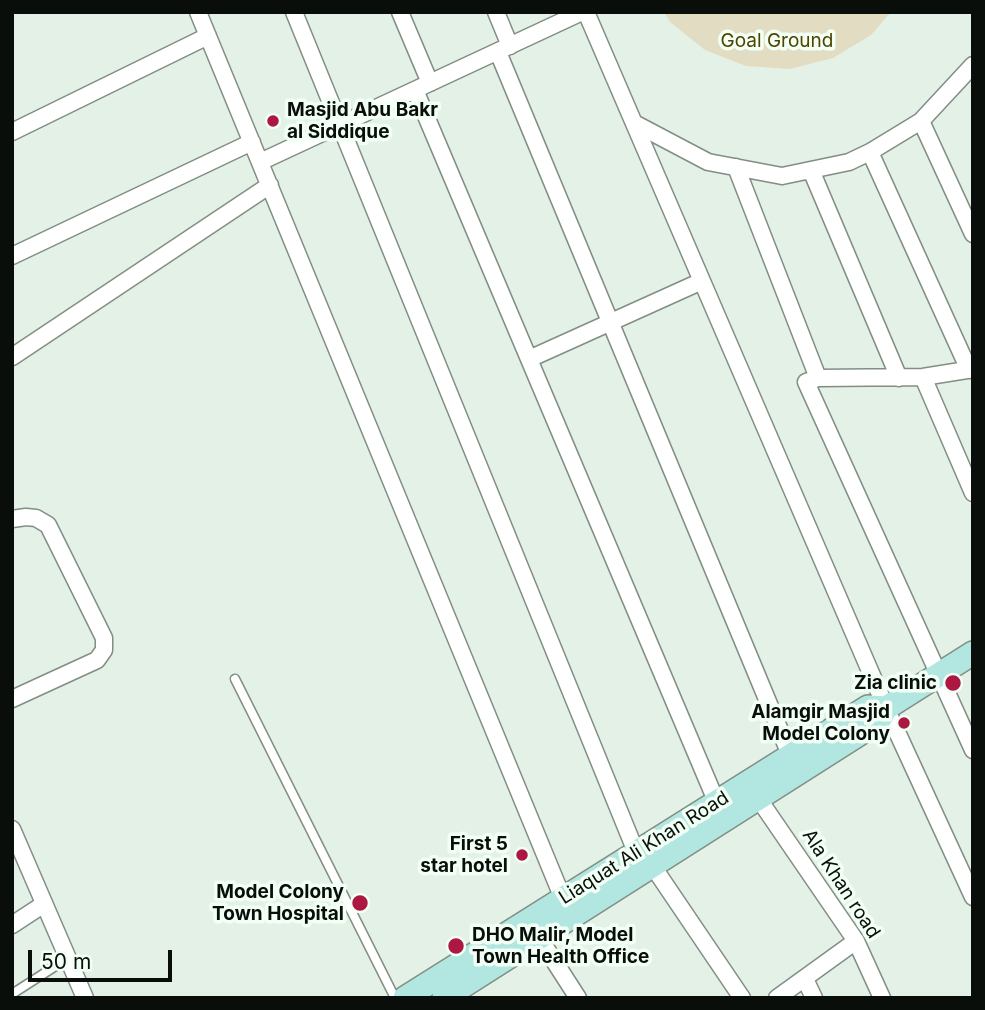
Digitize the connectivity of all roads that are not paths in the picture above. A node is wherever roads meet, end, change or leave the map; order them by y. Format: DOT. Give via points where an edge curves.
graph roads {
  1 [pos="198,12"];
  2 [pos="294,12"];
  3 [pos="400,12"];
  4 [pos="496,12"];
  5 [pos="584,12"];
  6 [pos="208,36"];
  7 [pos="504,49"];
  8 [pos="973,65"];
  9 [pos="422,87"];
  10 [pos="921,121"];
  11 [pos="634,123"];
  12 [pos="339,125"];
  13 [pos="12,132"];
  14 [pos="252,142"];
  15 [pos="870,152"];
  16 [pos="260,162"];
  17 [pos="736,167"];
  18 [pos="811,170"];
  19 [pos="270,185"];
  20 [pos="973,234"];
  21 [pos="12,256"];
  22 [pos="702,281"];
  23 [pos="610,322"];
  24 [pos="12,358"];
  25 [pos="529,359"];
  26 [pos="971,369"];
  27 [pos="899,377"];
  28 [pos="923,377"];
  29 [pos="818,378"];
  30 [pos="973,492"];
  31 [pos="12,519"];
  32 [pos="973,653"];
  33 [pos="939,673"];
  34 [pos="235,678"];
  35 [pos="12,699"];
  36 [pos="886,708"];
  37 [pos="973,750"];
  38 [pos="790,757"];
  39 [pos="758,798"];
  40 [pos="717,803"];
  41 [pos="12,829"];
  42 [pos="17,856"];
  43 [pos="644,858"];
  44 [pos="973,897"];
  45 [pos="44,904"];
  46 [pos="568,908"];
  47 [pos="12,925"];
  48 [pos="540,939"];
  49 [pos="856,941"];
  50 [pos="68,958"];
  51 [pos="805,979"];
  52 [pos="12,994"];
  53 [pos="85,998"];
  54 [pos="395,998"];
  55 [pos="405,998"];
  56 [pos="444,998"];
  57 [pos="578,998"];
  58 [pos="742,998"];
  59 [pos="777,998"];
  60 [pos="814,998"];
  61 [pos="881,998"];
  1 -- 6 [label="street"];
  2 -- 12 [label="street"];
  3 -- 9 [label="street"];
  4 -- 7 [label="street"];
  5 -- 7 [label="street"];
  5 -- 11 [label="street"];
  6 -- 13 [label="street"];
  6 -- 14 [label="street"];
  7 -- 9 [label="street"];
  7 -- 23 [label="street"];
  8 -- 10 [label="street"];
  9 -- 12 [label="street"];
  9 -- 25 [label="street"];
  10 -- 15 [label="street"];
  10 -- 20 [label="street"];
  11 -- 17 [label="street" via="708,162"];
  11 -- 22 [label="street"];
  12 -- 16 [label="street"];
  12 -- 43 [label="street"];
  14 -- 16 [label="street"];
  14 -- 21 [label="street"];
  15 -- 18 [label="street"];
  15 -- 26 [label="street"];
  16 -- 19 [label="street"];
  17 -- 18 [label="street" via="782,176"];
  17 -- 29 [label="street"];
  18 -- 27 [label="street"];
  19 -- 24 [label="street"];
  19 -- 46 [label="street"];
  22 -- 23 [label="street"];
  22 -- 36 [label="street"];
  23 -- 25 [label="street"];
  23 -- 38 [label="street"];
  25 -- 40 [label="street"];
  26 -- 28 [label="street"];
  27 -- 28 [label="street"];
  27 -- 29 [label="street"];
  28 -- 30 [label="street"];
  29 -- 33 [label="street" via="806,382"];
  31 -- 35 [label="street" via="36,518 48,525 104,638 104,650 97,660"];
  32 -- 33 [label="main road, Liaquat Ali Khan Road"];
  33 -- 36 [label="main road, Liaquat Ali Khan Road"];
  33 -- 37 [label="street"];
  34 -- 54 [label="lane"];
  36 -- 38 [label="main road, Liaquat Ali Khan Road" via="868,707"];
  36 -- 39 [label="main road, Liaquat Ali Khan Road" via="878,722"];
  36 -- 44 [label="street"];
  38 -- 40 [label="main road, Liaquat Ali Khan Road"];
  39 -- 43 [label="main road, Liaquat Ali Khan Road"];
  39 -- 49 [label="street, Ala Khan road"];
  40 -- 43 [label="main road, Liaquat Ali Khan Road"];
  41 -- 42 [label="street"];
  42 -- 45 [label="street"];
  43 -- 46 [label="main road, Liaquat Ali Khan Road"];
  43 -- 58 [label="street"];
  45 -- 47 [label="street"];
  45 -- 50 [label="street"];
  46 -- 48 [label="main road, Liaquat Ali Khan Road"];
  46 -- 55 [label="main road, Liaquat Ali Khan Road"];
  48 -- 56 [label="main road, Liaquat Ali Khan Road"];
  48 -- 57 [label="street"];
  49 -- 51 [label="street"];
  49 -- 61 [label="street, Ala Khan road"];
  50 -- 52 [label="lane"];
  50 -- 53 [label="street"];
  51 -- 59 [label="street"];
  51 -- 60 [label="street"];
}
